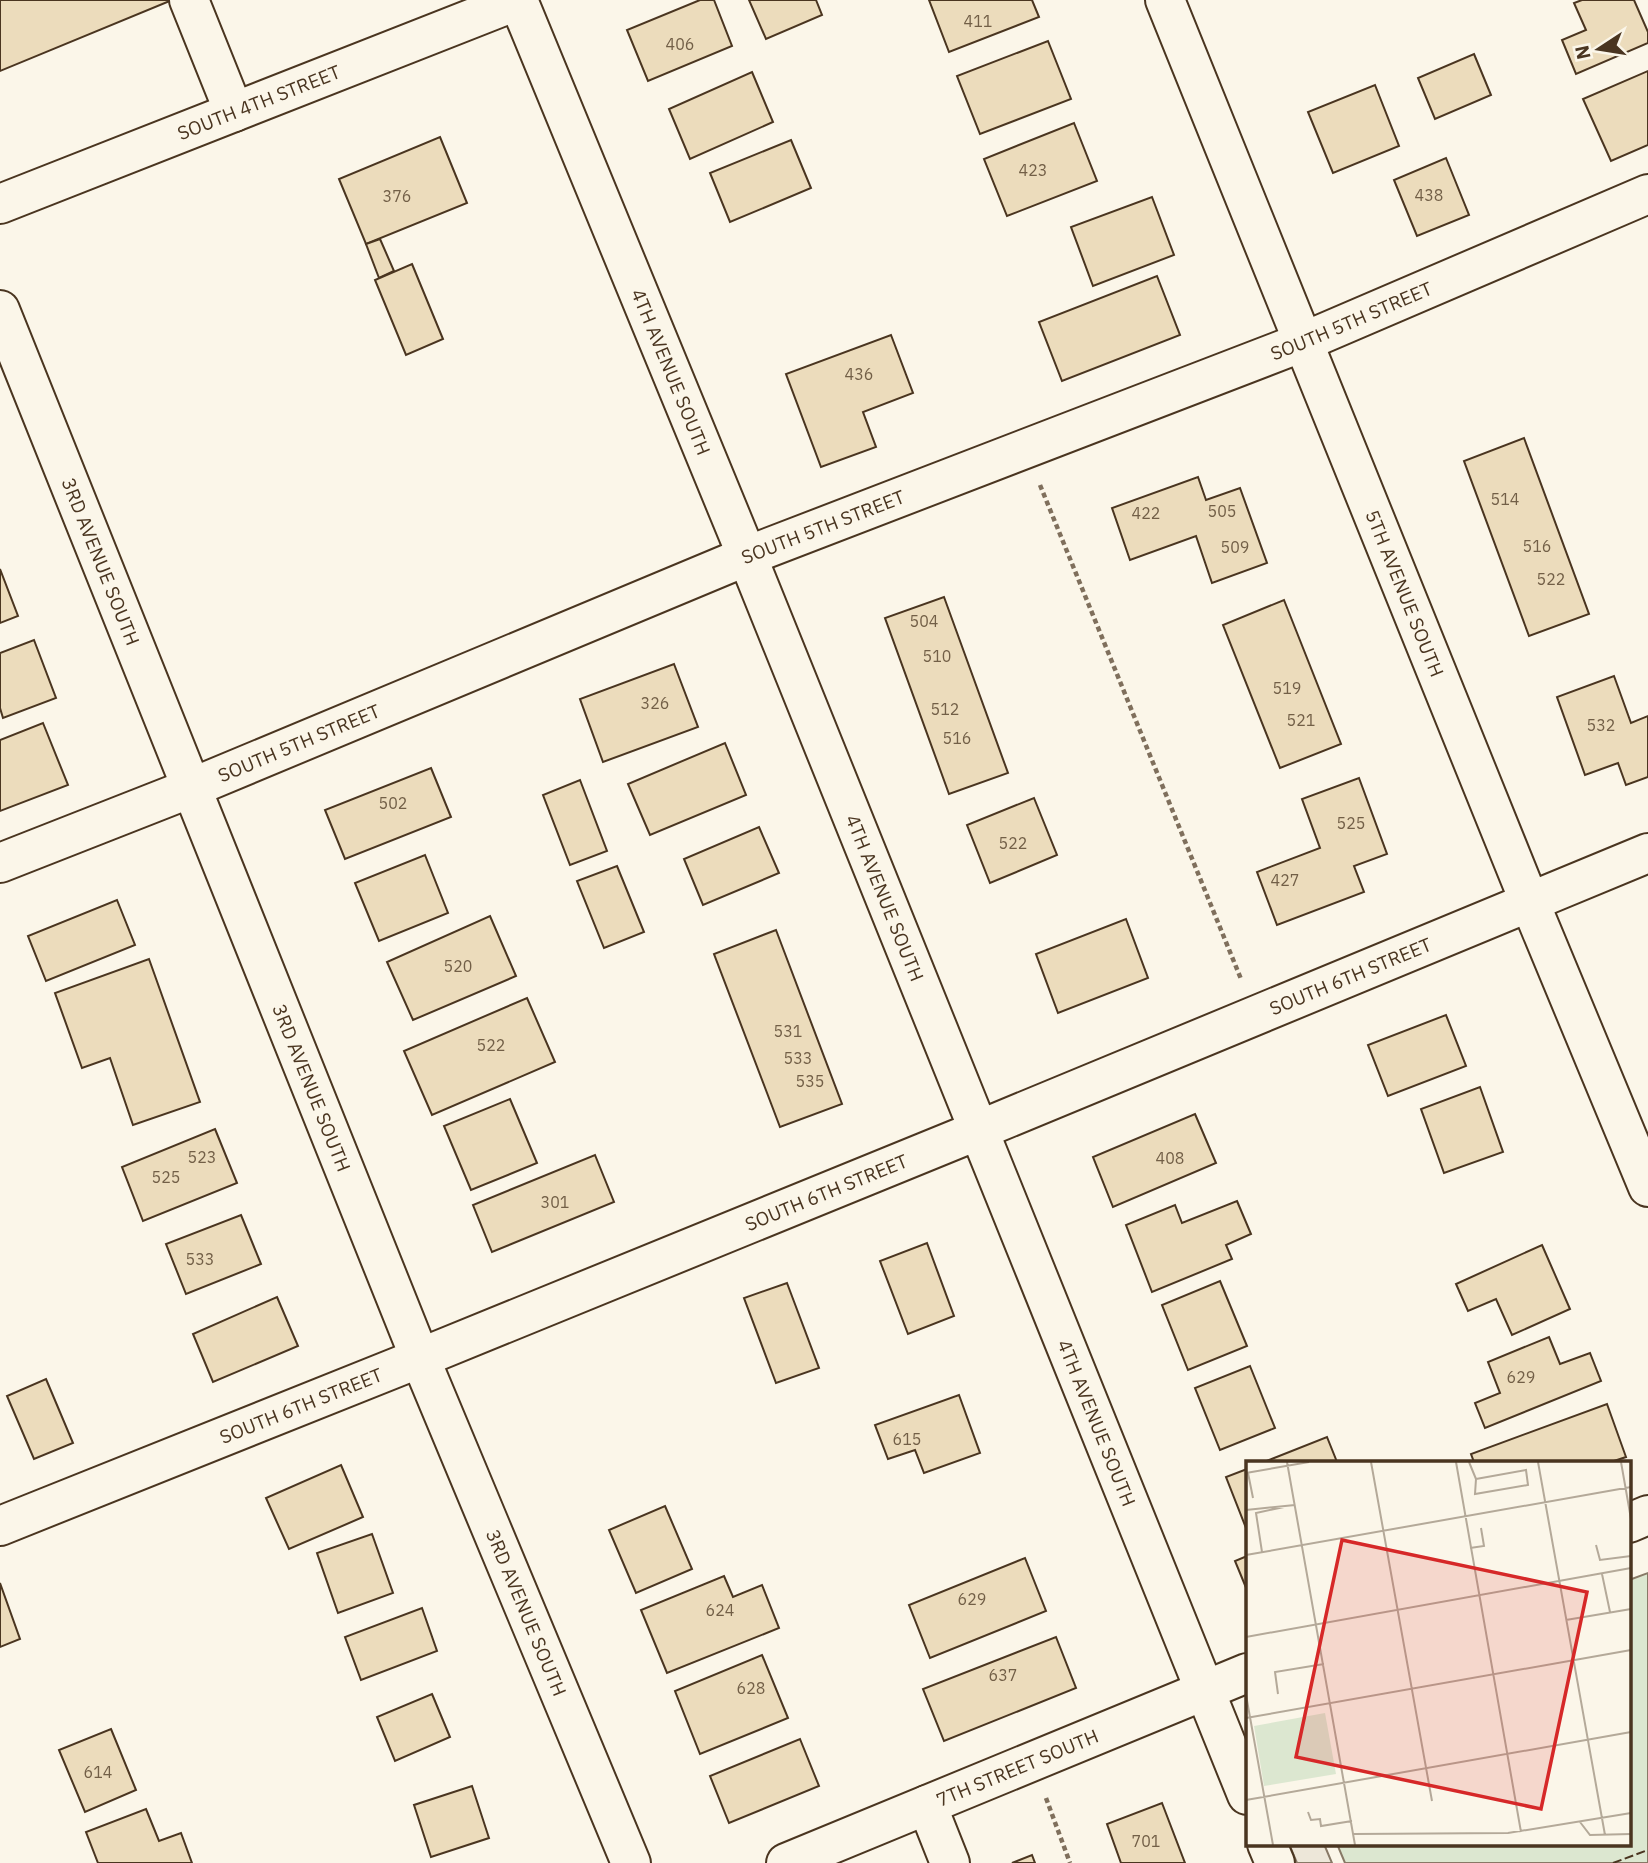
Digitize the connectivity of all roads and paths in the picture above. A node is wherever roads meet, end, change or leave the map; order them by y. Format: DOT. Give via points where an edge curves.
graph roads {
  1 [pos="189,0"];
  2 [pos="519,0"];
  3 [pos="1165,0"];
  4 [pos="234,112"];
  5 [pos="1648,194"];
  6 [pos="0,204"];
  7 [pos="0,310"];
  8 [pos="1303,342"];
  9 [pos="1025,449"];
  10 [pos="747,556"];
  11 [pos="191,788"];
  12 [pos="1648,853"];
  13 [pos="0,863"];
  14 [pos="1530,903"];
  15 [pos="1256,1016"];
  16 [pos="979,1130"];
  17 [pos="1648,1187"];
  18 [pos="420,1358"];
  19 [pos="1648,1515"];
  20 [pos="1630,1523"];
  21 [pos="0,1526"];
  22 [pos="1246,1674"];
  23 [pos="1205,1690"];
  24 [pos="1032,1761"];
  25 [pos="1246,1792"];
  26 [pos="927,1805"];
  27 [pos="1268,1846"];
  28 [pos="631,1863"];
  29 [pos="786,1863"];
  30 [pos="950,1863"];
  31 [pos="1070,1863"];
  32 [pos="1275,1863"];
  1 -- 4 [label="street"];
  2 -- 4 [label="street, SOUTH 4TH STREET"];
  2 -- 10 [label="street, 4TH AVENUE SOUTH"];
  3 -- 8 [label="street, 5TH AVENUE SOUTH"];
  4 -- 6 [label="street, SOUTH 4TH STREET"];
  5 -- 8 [label="street, SOUTH 5TH STREET"];
  7 -- 11 [label="street, 3RD AVENUE SOUTH"];
  8 -- 9 [label="street, SOUTH 5TH STREET"];
  8 -- 14 [label="street, 5TH AVENUE SOUTH"];
  9 -- 10 [label="street, SOUTH 5TH STREET"];
  9 -- 15 [label="path"];
  10 -- 11 [label="street, SOUTH 5TH STREET"];
  10 -- 16 [label="street, 4TH AVENUE SOUTH"];
  11 -- 13 [label="street, SOUTH 5TH STREET"];
  11 -- 18 [label="street, 3RD AVENUE SOUTH"];
  12 -- 14 [label="street, SOUTH 6TH STREET"];
  14 -- 15 [label="street, SOUTH 6TH STREET"];
  14 -- 17 [label="street, 5TH AVENUE SOUTH"];
  15 -- 16 [label="street, SOUTH 6TH STREET"];
  16 -- 18 [label="street, SOUTH 6TH STREET"];
  16 -- 23 [label="street, 4TH AVENUE SOUTH"];
  18 -- 21 [label="street, SOUTH 6TH STREET"];
  18 -- 28 [label="street, 3RD AVENUE SOUTH"];
  19 -- 20 [label="street"];
  22 -- 23 [label="street, 7TH STREET SOUTH"];
  23 -- 24 [label="street, 7TH STREET SOUTH"];
  23 -- 25 [label="street, 4TH AVENUE SOUTH"];
  24 -- 26 [label="street, 7TH STREET SOUTH"];
  24 -- 31 [label="path"];
  26 -- 29 [label="street, 7TH STREET SOUTH"];
  26 -- 30 [label="street"];
  27 -- 32 [label="street"];
}
